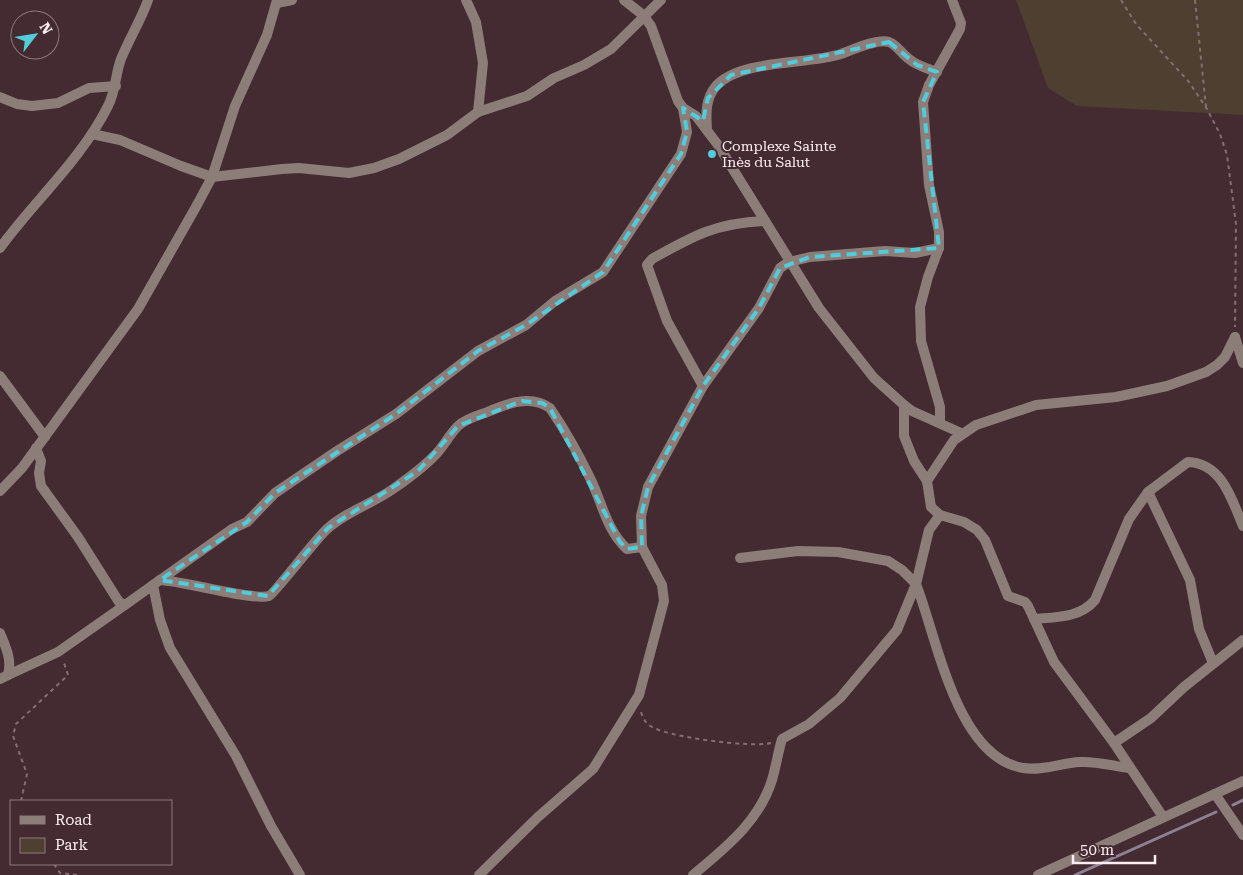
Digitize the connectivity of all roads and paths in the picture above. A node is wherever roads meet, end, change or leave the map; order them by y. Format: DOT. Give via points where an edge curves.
graph roads {
  1 [pos="148,0"];
  2 [pos="292,0"];
  3 [pos="466,0"];
  4 [pos="624,0"];
  5 [pos="661,0"];
  6 [pos="952,0"];
  7 [pos="1121,0"];
  8 [pos="1195,0"];
  9 [pos="277,2"];
  10 [pos="643,15"];
  11 [pos="937,72"];
  12 [pos="116,86"];
  13 [pos="0,97"];
  14 [pos="683,108"];
  15 [pos="1207,109"];
  16 [pos="478,112"];
  17 [pos="707,130"];
  18 [pos="92,134"];
  19 [pos="212,177"];
  20 [pos="764,221"];
  21 [pos="0,248"];
  22 [pos="940,248"];
  23 [pos="789,262"];
  24 [pos="1235,337"];
  25 [pos="1243,363"];
  26 [pos="0,376"];
  27 [pos="703,386"];
  28 [pos="904,405"];
  29 [pos="940,423"];
  30 [pos="961,434"];
  31 [pos="45,437"];
  32 [pos="36,448"];
  33 [pos="927,481"];
  34 [pos="0,491"];
  35 [pos="1148,492"];
  36 [pos="940,515"];
  37 [pos="1243,526"];
  38 [pos="642,547"];
  39 [pos="740,558"];
  40 [pos="157,582"];
  41 [pos="916,584"];
  42 [pos="126,605"];
  43 [pos="1034,619"];
  44 [pos="0,633"];
  45 [pos="1243,640"];
  46 [pos="58,652"];
  47 [pos="1213,664"];
  48 [pos="4,677"];
  49 [pos="639,695"];
  50 [pos="782,738"];
  51 [pos="1114,743"];
  52 [pos="1129,768"];
  53 [pos="1243,781"];
  54 [pos="1215,794"];
  55 [pos="21,800"];
  56 [pos="1163,817"];
  57 [pos="1243,835"];
  58 [pos="55,865"];
  59 [pos="77,875"];
  60 [pos="300,875"];
  61 [pos="478,875"];
  62 [pos="693,875"];
  63 [pos="1038,875"];
  1 -- 12 [label="street" via="120,62"];
  2 -- 9 [label="street"];
  3 -- 16 [label="street" via="476,22 483,63"];
  4 -- 10 [label="street"];
  5 -- 10 [label="street"];
  6 -- 11 [label="street" via="961,23 960,29"];
  7 -- 15 [label="path" via="1136,24 1182,73"];
  8 -- 15 [label="path"];
  9 -- 19 [label="street" via="268,35 235,106"];
  10 -- 14 [label="street" via="651,26"];
  10 -- 16 [label="street" via="611,49 584,65 554,78 527,96"];
  11 -- 17 [label="street" via="917,65 895,46 882,41 838,55 749,69 731,75 708,98"];
  11 -- 22 [label="street" via="924,102 930,185"];
  12 -- 13 [label="street" via="89,88 58,103 32,106"];
  12 -- 18 [label="street"];
  14 -- 17 [label="street" via="696,116"];
  14 -- 40 [label="street" via="687,132 681,154 603,272 555,301 526,325 478,351 396,414 275,493 247,522"];
  15 -- 24 [label="path" via="1220,134 1230,172 1236,224"];
  16 -- 19 [label="street" via="447,135 374,168 349,173 290,168"];
  17 -- 20 [label="street"];
  18 -- 19 [label="street" via="120,140"];
  18 -- 21 [label="street"];
  19 -- 31 [label="street" via="138,309"];
  20 -- 23 [label="street"];
  20 -- 27 [label="street" via="718,226 646,265 666,321"];
  22 -- 23 [label="street" via="915,253 856,252"];
  22 -- 29 [label="street" via="920,308 921,341 940,407"];
  23 -- 27 [label="street" via="780,268 759,308"];
  23 -- 28 [label="street" via="818,308 874,378"];
  24 -- 25 [label="street"];
  24 -- 30 [label="street" via="1217,365 1174,384 1116,397 1036,405 999,416"];
  26 -- 31 [label="street"];
  27 -- 38 [label="street" via="648,487 640,516"];
  28 -- 29 [label="street"];
  28 -- 33 [label="street" via="907,447"];
  29 -- 30 [label="street"];
  30 -- 33 [label="street" via="946,450"];
  31 -- 32 [label="street"];
  32 -- 34 [label="street"];
  32 -- 42 [label="street" via="42,461 39,480 44,492 78,537 113,595"];
  33 -- 36 [label="street" via="931,507"];
  35 -- 37 [label="street" via="1188,462 1194,462 1220,477 1228,488"];
  35 -- 43 [label="street" via="1129,519 1095,600 1088,608 1074,614"];
  35 -- 47 [label="street" via="1190,580 1199,629"];
  36 -- 41 [label="street" via="929,530"];
  36 -- 43 [label="street" via="978,530 1008,596 1025,602"];
  38 -- 40 [label="street" via="627,549 620,542 587,472 550,408 542,403 522,401 507,404 458,426 418,471 371,504 328,528 268,596 247,595 185,582"];
  38 -- 49 [label="street" via="662,585 664,601"];
  39 -- 41 [label="street" via="798,551 838,552 888,561"];
  40 -- 42 [label="street"];
  40 -- 60 [label="street" via="160,620 170,648 236,756"];
  41 -- 50 [label="street" via="897,630 875,657 834,704 809,724"];
  41 -- 52 [label="street" via="958,703 983,745 1001,760 1023,768 1083,762"];
  42 -- 46 [label="street"];
  43 -- 51 [label="street" via="1054,662"];
  44 -- 48 [label="street" via="10,656"];
  45 -- 47 [label="street"];
  46 -- 48 [label="street"];
  46 -- 55 [label="path" via="68,675 16,724 13,736 27,774"];
  47 -- 51 [label="street" via="1151,718"];
  49 -- 50 [label="path" via="643,719 672,736 688,735 749,746 768,744"];
  49 -- 61 [label="street" via="593,769"];
  50 -- 62 [label="street" via="768,789 747,826"];
  51 -- 52 [label="street"];
  52 -- 56 [label="street"];
  53 -- 54 [label="street"];
  54 -- 56 [label="street"];
  54 -- 57 [label="street"];
  56 -- 63 [label="street"];
  58 -- 59 [label="path" via="60,873"];
}
